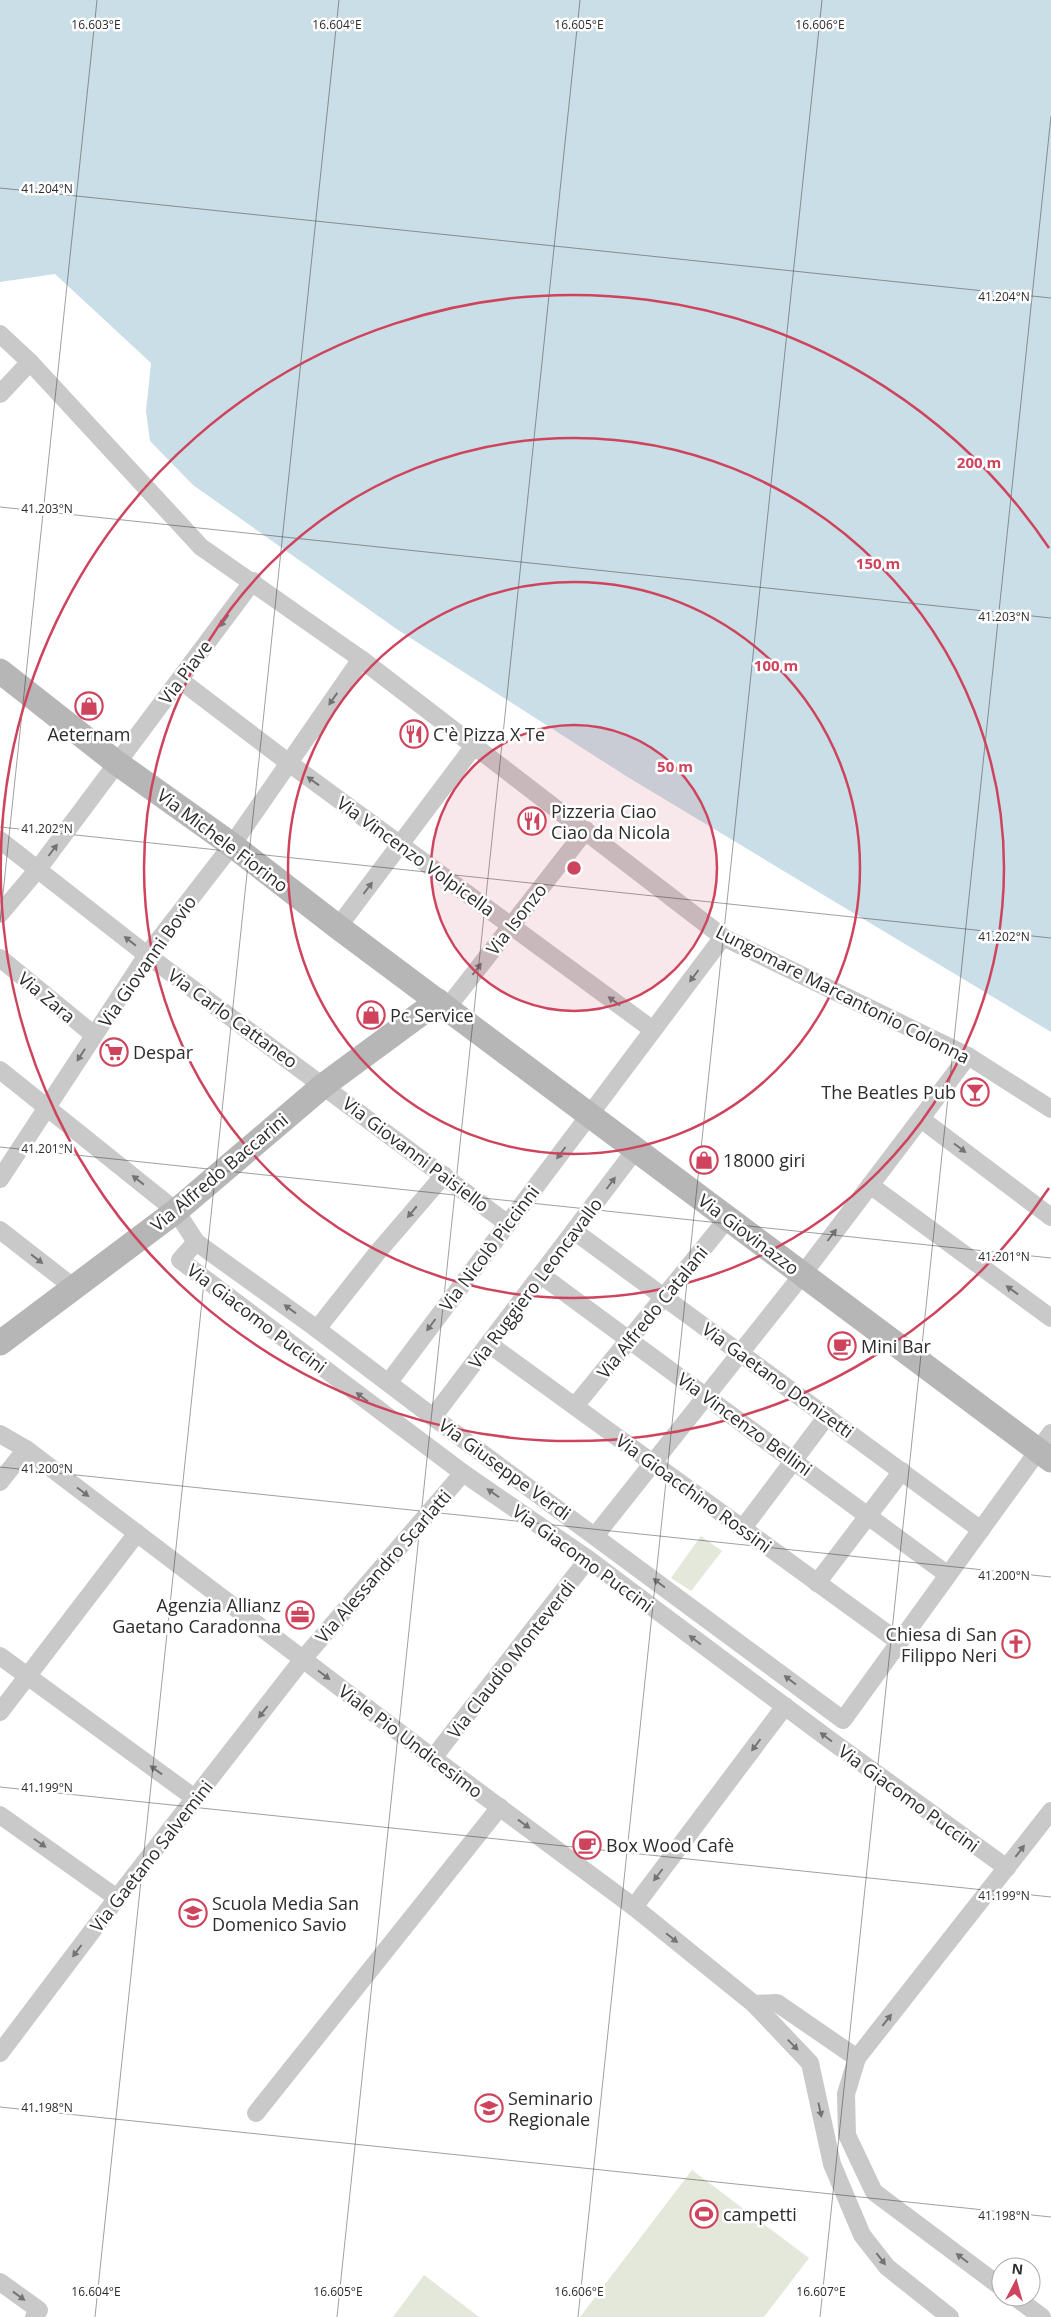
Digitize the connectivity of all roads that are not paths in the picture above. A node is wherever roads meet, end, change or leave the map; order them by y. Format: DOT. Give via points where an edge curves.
graph roads {
  1 [pos="0,334"];
  2 [pos="30,362"];
  3 [pos="0,394"];
  4 [pos="252,581"];
  5 [pos="361,659"];
  6 [pos="0,671"];
  7 [pos="180,680"];
  8 [pos="474,746"];
  9 [pos="118,763"];
  10 [pos="289,763"];
  11 [pos="586,830"];
  12 [pos="0,840"];
  13 [pos="232,845"];
  14 [pos="401,845"];
  15 [pos="38,869"];
  16 [pos="0,914"];
  17 [pos="511,925"];
  18 [pos="338,927"];
  19 [pos="723,936"];
  20 [pos="147,955"];
  21 [pos="0,958"];
  22 [pos="443,1004"];
  23 [pos="653,1030"];
  24 [pos="94,1035"];
  25 [pos="968,1056"];
  26 [pos="0,1070"];
  27 [pos="324,1084"];
  28 [pos="46,1108"];
  29 [pos="1051,1108"];
  30 [pos="590,1114"];
  31 [pos="921,1119"];
  32 [pos="636,1149"];
  33 [pos="444,1175"];
  34 [pos="0,1179"];
  35 [pos="870,1185"];
  36 [pos="176,1211"];
  37 [pos="1051,1217"];
  38 [pos="728,1218"];
  39 [pos="508,1224"];
  40 [pos="0,1230"];
  41 [pos="574,1231"];
  42 [pos="196,1242"];
  43 [pos="803,1274"];
  44 [pos="541,1275"];
  45 [pos="73,1287"];
  46 [pos="664,1297"];
  47 [pos="1051,1318"];
  48 [pos="317,1329"];
  49 [pos="629,1339"];
  50 [pos="0,1343"];
  51 [pos="489,1344"];
  52 [pos="740,1352"];
  53 [pos="389,1382"];
  54 [pos="706,1396"];
  55 [pos="576,1406"];
  56 [pos="827,1416"];
  57 [pos="433,1417"];
  58 [pos="0,1434"];
  59 [pos="1047,1448"];
  60 [pos="26,1449"];
  61 [pos="794,1460"];
  62 [pos="653,1463"];
  63 [pos="902,1472"];
  64 [pos="463,1473"];
  65 [pos="0,1482"];
  66 [pos="868,1515"];
  67 [pos="743,1528"];
  68 [pos="981,1530"];
  69 [pos="136,1533"];
  70 [pos="595,1536"];
  71 [pos="588,1559"];
  72 [pos="948,1575"];
  73 [pos="817,1582"];
  74 [pos="899,1642"];
  75 [pos="0,1656"];
  76 [pos="303,1659"];
  77 [pos="28,1676"];
  78 [pos="785,1706"];
  79 [pos="0,1712"];
  80 [pos="433,1758"];
  81 [pos="196,1799"];
  82 [pos="500,1807"];
  83 [pos="1051,1811"];
  84 [pos="0,1815"];
  85 [pos="1007,1868"];
  86 [pos="117,1898"];
  87 [pos="634,1907"];
  88 [pos="754,2004"];
  89 [pos="0,2053"];
  90 [pos="857,2058"];
  91 [pos="256,2113"];
  92 [pos="991,2280"];
  93 [pos="0,2282"];
  94 [pos="1028,2307"];
  95 [pos="36,2313"];
  96 [pos="950,2317"];
  97 [pos="1042,2317"];
  1 -- 2 [label="street, Lungomare Marcantonio Colonna"];
  2 -- 3 [label="street"];
  2 -- 4 [label="street, Lungomare Marcantonio Colonna" via="201,547"];
  4 -- 5 [label="street, Lungomare Marcantonio Colonna"];
  4 -- 7 [label="street, Via Piave, one-way"];
  5 -- 8 [label="street, Lungomare Marcantonio Colonna"];
  5 -- 10 [label="street, Via Giovanni Bovio, one-way"];
  6 -- 9 [label="street, Via Michele Fiorino"];
  7 -- 9 [label="street, Via Piave"];
  7 -- 10 [label="street, Via Vincenzo Volpicella"];
  8 -- 11 [label="street, Lungomare Marcantonio Colonna"];
  8 -- 14 [label="street"];
  9 -- 13 [label="street, Via Michele Fiorino"];
  15 -- 9 [label="street, Via Piave, one-way"];
  10 -- 13 [label="street, Via Giovanni Bovio"];
  14 -- 10 [label="street, Via Vincenzo Volpicella, one-way"];
  11 -- 17 [label="street, Via Isonzo"];
  11 -- 19 [label="street, Lungomare Marcantonio Colonna"];
  12 -- 15 [label="street, Via Carlo Cattaneo"];
  13 -- 18 [label="street, Via Michele Fiorino"];
  13 -- 20 [label="street, Via Giovanni Bovio"];
  14 -- 17 [label="street, Via Vincenzo Volpicella"];
  18 -- 14 [label="street, one-way"];
  15 -- 16 [label="street, Via Piave"];
  20 -- 15 [label="street, Via Carlo Cattaneo, one-way"];
  22 -- 17 [label="street, Via Isonzo, one-way"];
  23 -- 17 [label="street, Via Vincenzo Volpicella, one-way"];
  18 -- 22 [label="street, Via Michele Fiorino"];
  19 -- 23 [label="street, Via Nicolò Piccinni, one-way"];
  19 -- 25 [label="street, Lungomare Marcantonio Colonna"];
  20 -- 24 [label="street, Via Giovanni Bovio"];
  20 -- 27 [label="street, Via Carlo Cattaneo"];
  21 -- 24 [label="street, Via Zara"];
  22 -- 27 [label="street, Via Alfredo Baccarini"];
  22 -- 30 [label="street, Via Giovinazzo"];
  23 -- 30 [label="street, Via Nicolò Piccinni"];
  24 -- 28 [label="street, Via Giovanni Bovio, one-way"];
  25 -- 29 [label="street, Lungomare Marcantonio Colonna"];
  25 -- 31 [label="street"];
  26 -- 28 [label="street, Via Giuseppe Verdi"];
  27 -- 33 [label="street, Via Giovanni Paisiello"];
  27 -- 36 [label="street, Via Alfredo Baccarini"];
  28 -- 34 [label="street, Via Giovanni Bovio"];
  36 -- 28 [label="street, Via Giuseppe Verdi, one-way"];
  30 -- 32 [label="street, Via Giovinazzo"];
  30 -- 39 [label="street, Via Nicolò Piccinni, one-way"];
  31 -- 35 [label="street"];
  31 -- 37 [label="street, one-way"];
  32 -- 38 [label="street, Via Giovinazzo"];
  41 -- 32 [label="street, Via Ruggiero Leoncavallo, one-way"];
  33 -- 39 [label="street, Via Giovanni Paisiello"];
  33 -- 48 [label="street, one-way"];
  43 -- 35 [label="street, one-way"];
  47 -- 35 [label="street, one-way"];
  36 -- 42 [label="street, Via Giuseppe Verdi"];
  36 -- 45 [label="street, Via Alfredo Baccarini"];
  38 -- 43 [label="street, Via Giovinazzo"];
  38 -- 46 [label="street, Via Alfredo Catalani"];
  39 -- 53 [label="street, Via Nicolò Piccinni, one-way"];
  40 -- 45 [label="street, one-way"];
  41 -- 44 [label="street, Via Ruggiero Leoncavallo"];
  41 -- 46 [label="street, Via Gaetano Donizetti"];
  48 -- 42 [label="street, Via Giuseppe Verdi, one-way"];
  64 -- 42 [label="street, Via Giacomo Puccini, one-way" via="180,1260"];
  43 -- 52 [label="street"];
  43 -- 59 [label="street, Via Giovinazzo"];
  44 -- 49 [label="street, Via Vincenzo Bellini"];
  44 -- 51 [label="street, Via Ruggiero Leoncavallo"];
  45 -- 50 [label="street, Via Alfredo Baccarini"];
  46 -- 49 [label="street, Via Alfredo Catalani"];
  46 -- 52 [label="street, Via Gaetano Donizetti"];
  48 -- 53 [label="street, Via Giuseppe Verdi"];
  49 -- 54 [label="street, Via Vincenzo Bellini"];
  49 -- 55 [label="street, Via Alfredo Catalani"];
  51 -- 55 [label="street, Via Gioacchino Rossini"];
  51 -- 57 [label="street, Via Ruggiero Leoncavallo"];
  52 -- 54 [label="street"];
  52 -- 56 [label="street, Via Gaetano Donizetti"];
  53 -- 57 [label="street, Via Giuseppe Verdi"];
  54 -- 61 [label="street, Via Vincenzo Bellini"];
  54 -- 62 [label="street"];
  55 -- 62 [label="street, Via Gioacchino Rossini"];
  56 -- 61 [label="street"];
  56 -- 63 [label="street, Via Gaetano Donizetti"];
  57 -- 70 [label="street, Via Giuseppe Verdi"];
  58 -- 60 [label="street, Viale Pio Undicesimo"];
  59 -- 68 [label="street"];
  60 -- 65 [label="street"];
  60 -- 69 [label="street, Viale Pio Undicesimo, one-way"];
  61 -- 66 [label="street, Via Vincenzo Bellini"];
  61 -- 67 [label="street"];
  62 -- 67 [label="street, Via Gioacchino Rossini"];
  62 -- 70 [label="street"];
  63 -- 66 [label="street"];
  63 -- 68 [label="street, Via Gaetano Donizetti"];
  71 -- 64 [label="street, Via Giacomo Puccini, one-way"];
  64 -- 76 [label="street, Via Alessandro Scarlatti"];
  66 -- 72 [label="street, Via Vincenzo Bellini"];
  66 -- 73 [label="street"];
  67 -- 73 [label="street, Via Gioacchino Rossini"];
  68 -- 72 [label="street"];
  69 -- 76 [label="street, Viale Pio Undicesimo"];
  69 -- 77 [label="street"];
  74 -- 70 [label="street, Via Giuseppe Verdi, one-way" via="843,1720"];
  78 -- 71 [label="street, Via Giacomo Puccini, one-way"];
  71 -- 80 [label="street, Via Claudio Monteverdi"];
  72 -- 74 [label="street"];
  73 -- 74 [label="street, Via Gioacchino Rossini"];
  75 -- 77 [label="street"];
  76 -- 80 [label="street, Viale Pio Undicesimo, one-way"];
  76 -- 81 [label="street, Via Gaetano Salvemini, one-way"];
  77 -- 79 [label="street"];
  81 -- 77 [label="street, one-way"];
  85 -- 78 [label="street, Via Giacomo Puccini, one-way"];
  78 -- 87 [label="street, one-way"];
  80 -- 82 [label="street, Viale Pio Undicesimo"];
  81 -- 86 [label="street, Via Gaetano Salvemini"];
  82 -- 87 [label="street, Viale Pio Undicesimo, one-way"];
  82 -- 91 [label="street"];
  85 -- 83 [label="street, one-way"];
  84 -- 86 [label="street, one-way"];
  90 -- 85 [label="street, one-way"];
  86 -- 89 [label="street, Via Gaetano Salvemini, one-way"];
  87 -- 88 [label="street, Viale Pio Undicesimo, one-way"];
  88 -- 90 [label="street" via="777,2003"];
  88 -- 96 [label="street, Viale Pio Undicesimo, one-way" via="810,2063 832,2164 862,2235 887,2267"];
  92 -- 90 [label="street, one-way" via="874,2192 847,2135 846,2094"];
  93 -- 95 [label="street, one-way"];
  94 -- 97 [label="street"];
}
